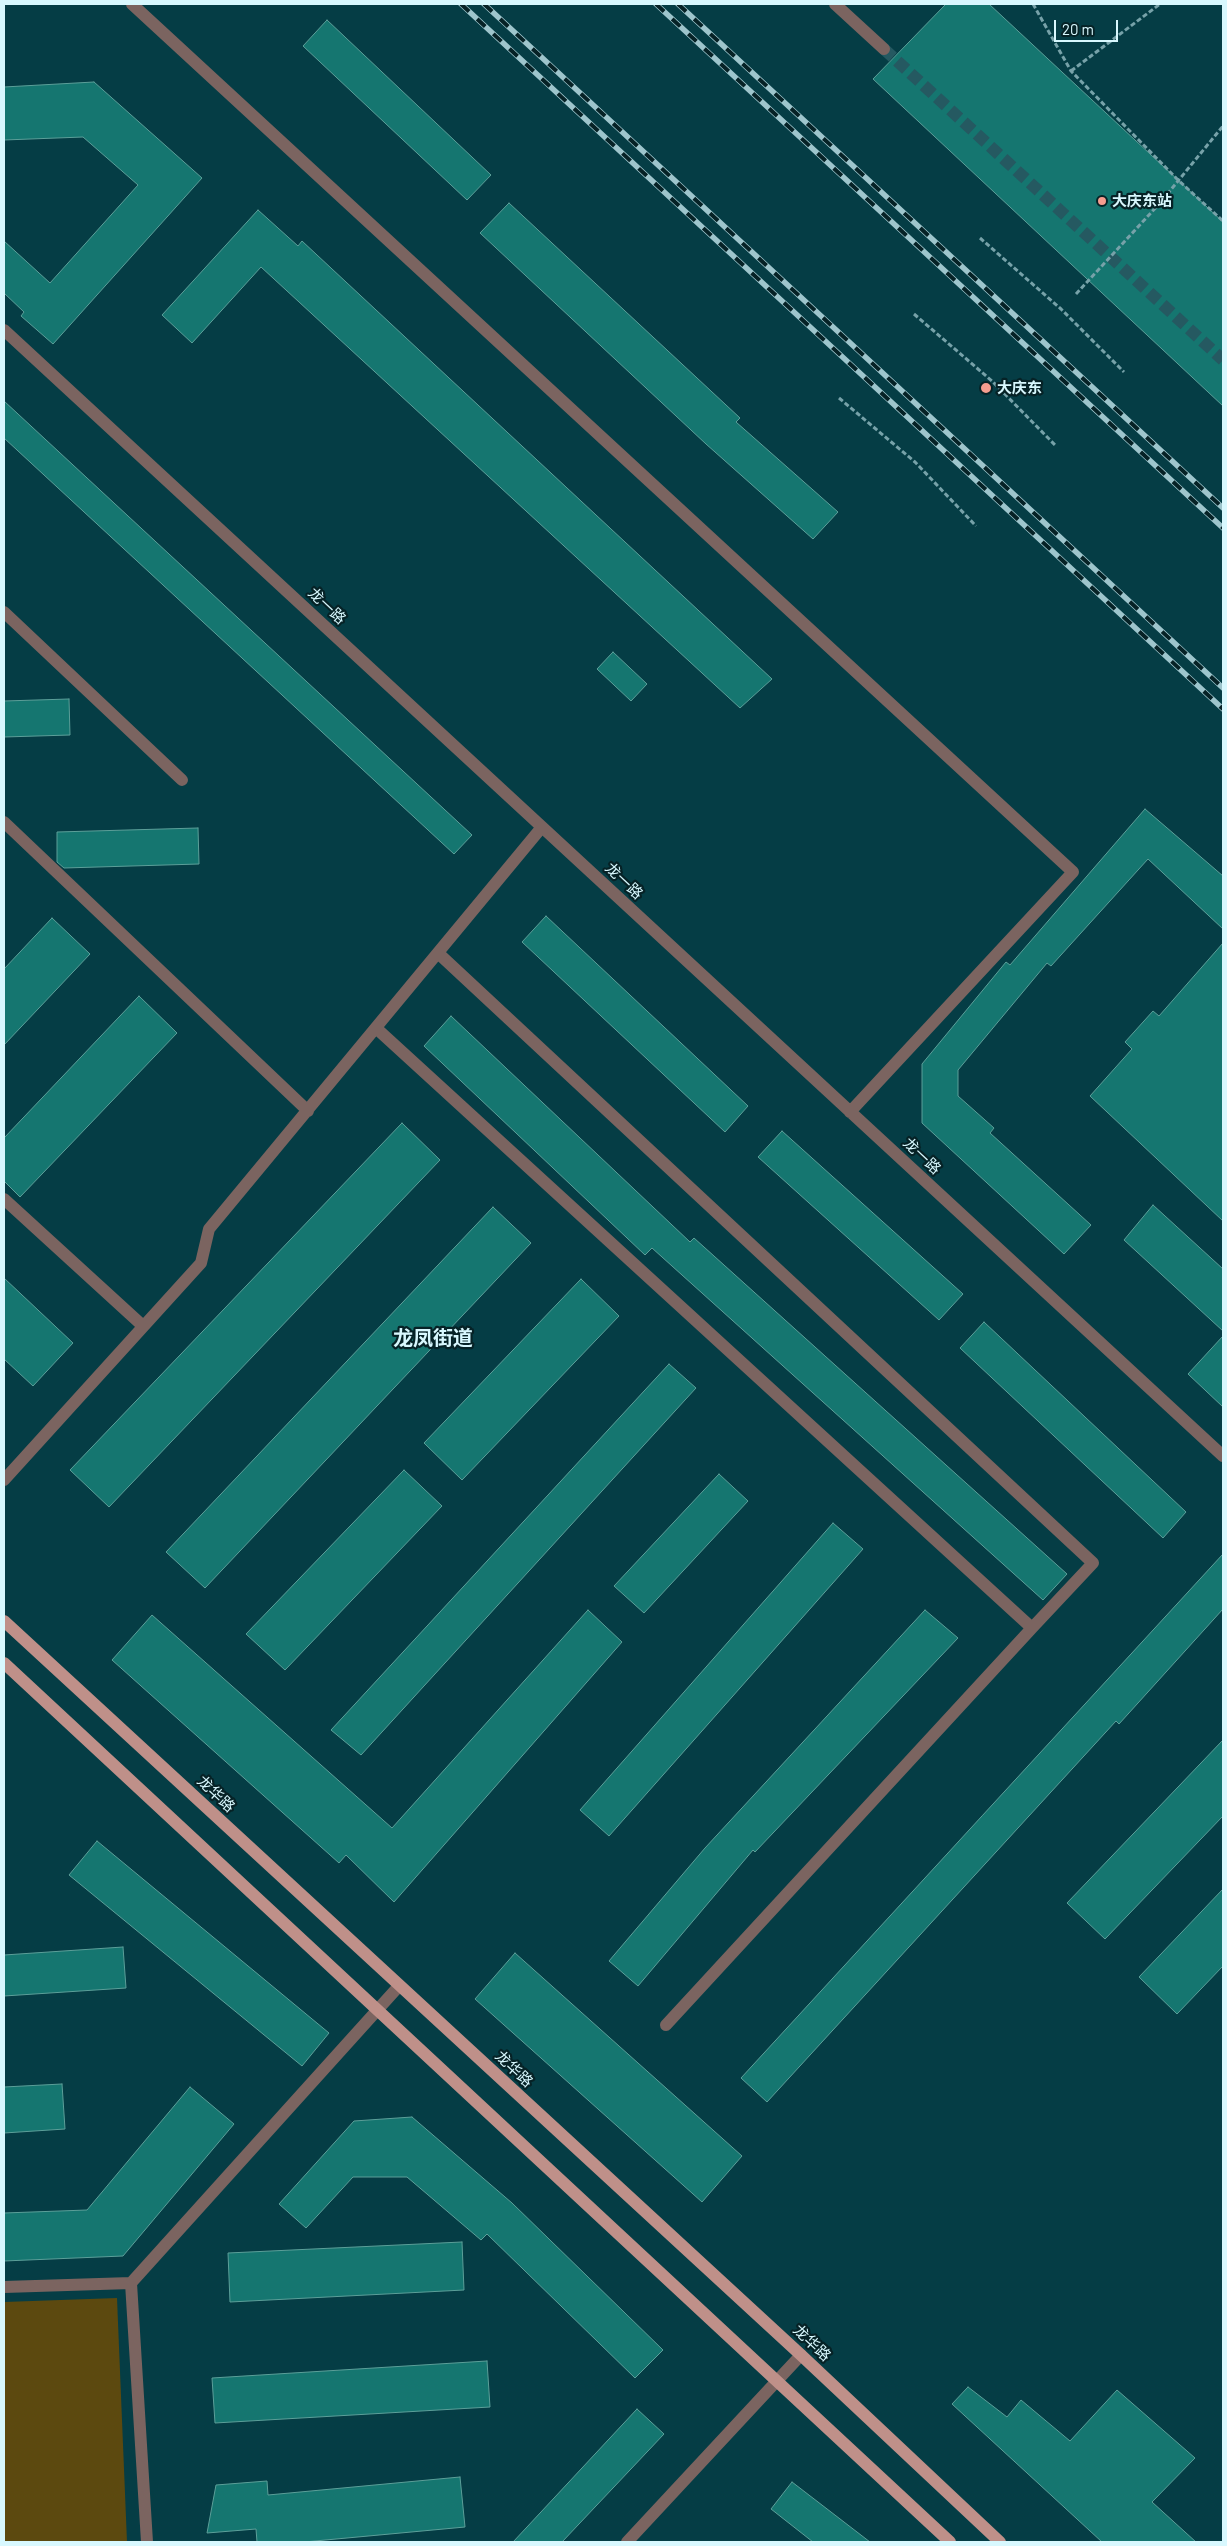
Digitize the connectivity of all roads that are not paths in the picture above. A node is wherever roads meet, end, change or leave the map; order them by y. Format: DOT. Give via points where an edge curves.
graph roads {
  1 [pos="132,4"];
  2 [pos="835,4"];
  3 [pos="884,48"];
  4 [pos="4,330"];
  5 [pos="4,612"];
  6 [pos="182,780"];
  7 [pos="4,822"];
  8 [pos="542,828"];
  9 [pos="438,953"];
  10 [pos="376,1028"];
  11 [pos="308,1111"];
  12 [pos="850,1112"];
  13 [pos="4,1199"];
  14 [pos="144,1326"];
  15 [pos="1223,1456"];
  16 [pos="4,1480"];
  17 [pos="4,1621"];
  18 [pos="1032,1628"];
  19 [pos="4,1663"];
  20 [pos="399,1986"];
  21 [pos="376,2009"];
  22 [pos="666,2025"];
  23 [pos="131,2283"];
  24 [pos="4,2287"];
  25 [pos="801,2355"];
  26 [pos="776,2381"];
  27 [pos="147,2542"];
  28 [pos="626,2542"];
  29 [pos="950,2542"];
  30 [pos="1000,2542"];
  1 -- 12 [label="street" via="1073,872"];
  2 -- 3 [label="street"];
  4 -- 8 [label="street, 龙一路"];
  5 -- 6 [label="street"];
  7 -- 11 [label="street"];
  8 -- 9 [label="street"];
  8 -- 12 [label="street, 龙一路"];
  9 -- 10 [label="street"];
  9 -- 18 [label="street" via="1093,1562"];
  10 -- 11 [label="street"];
  10 -- 18 [label="street"];
  11 -- 14 [label="street" via="209,1230 201,1263"];
  12 -- 15 [label="street, 龙一路"];
  13 -- 14 [label="street"];
  14 -- 16 [label="street"];
  17 -- 20 [label="main road, 龙华路"];
  18 -- 22 [label="street"];
  19 -- 21 [label="main road"];
  20 -- 21 [label="street"];
  20 -- 25 [label="main road, 龙华路"];
  21 -- 23 [label="street"];
  21 -- 26 [label="main road"];
  23 -- 24 [label="street"];
  23 -- 27 [label="street"];
  25 -- 26 [label="street"];
  25 -- 30 [label="main road, 龙华路"];
  26 -- 28 [label="street"];
  26 -- 29 [label="main road"];
}
